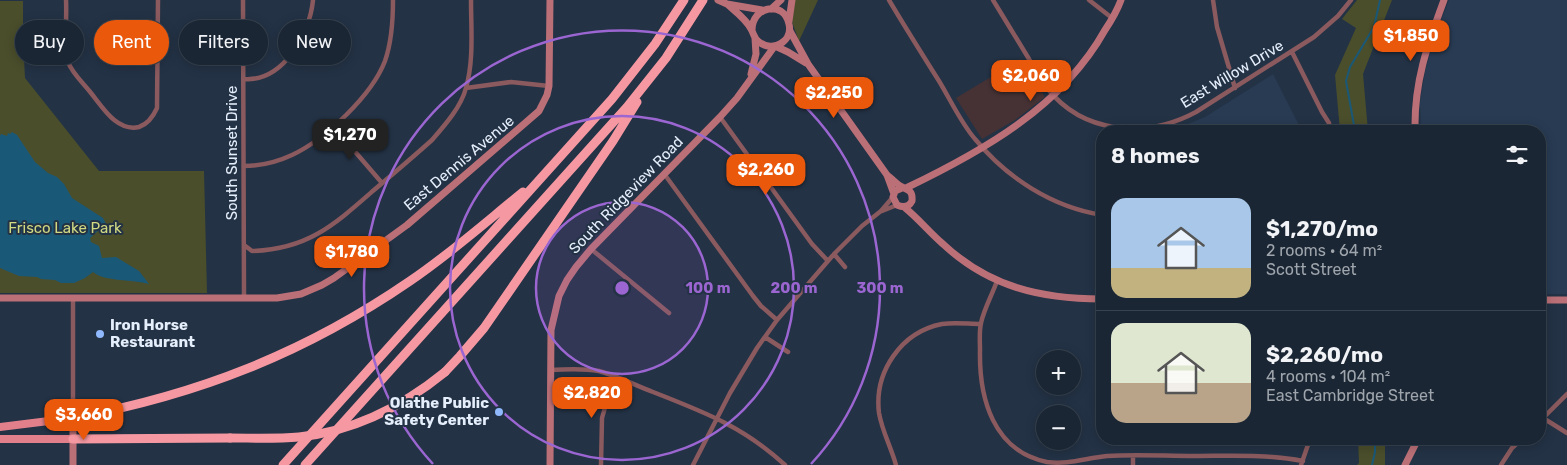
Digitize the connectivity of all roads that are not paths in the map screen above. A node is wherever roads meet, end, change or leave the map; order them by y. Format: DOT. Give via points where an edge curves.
graph roads {
  1 [pos="66,0"];
  2 [pos="158,0"];
  3 [pos="244,0"];
  4 [pos="314,0"];
  5 [pos="392,0"];
  6 [pos="471,0"];
  7 [pos="550,0"];
  8 [pos="684,0"];
  9 [pos="703,0"];
  10 [pos="718,0"];
  11 [pos="781,0"];
  12 [pos="792,0"];
  13 [pos="889,0"];
  14 [pos="992,0"];
  15 [pos="1089,0"];
  16 [pos="1121,0"];
  17 [pos="1213,0"];
  18 [pos="1343,0"];
  19 [pos="1444,0"];
  20 [pos="1350,2"];
  21 [pos="727,4"];
  22 [pos="771,9"];
  23 [pos="763,10"];
  24 [pos="1112,18"];
  25 [pos="789,21"];
  26 [pos="752,30"];
  27 [pos="790,30"];
  28 [pos="755,38"];
  29 [pos="775,46"];
  30 [pos="1292,52"];
  31 [pos="808,64"];
  32 [pos="651,78"];
  33 [pos="244,79"];
  34 [pos="750,79"];
  35 [pos="549,86"];
  36 [pos="466,88"];
  37 [pos="1235,88"];
  38 [pos="1054,96"];
  39 [pos="720,117"];
  40 [pos="1330,123"];
  41 [pos="1103,125"];
  42 [pos="1165,125"];
  43 [pos="1415,125"];
  44 [pos="333,126"];
  45 [pos="982,147"];
  46 [pos="244,166"];
  47 [pos="545,174"];
  48 [pos="665,175"];
  49 [pos="887,175"];
  50 [pos="923,181"];
  51 [pos="382,183"];
  52 [pos="904,188"];
  53 [pos="894,196"];
  54 [pos="913,198"];
  55 [pos="901,206"];
  56 [pos="881,211"];
  57 [pos="1096,213"];
  58 [pos="918,218"];
  59 [pos="244,245"];
  60 [pos="591,249"];
  61 [pos="834,254"];
  62 [pos="828,261"];
  63 [pos="845,267"];
  64 [pos="997,281"];
  65 [pos="0,298"];
  66 [pos="72,298"];
  67 [pos="244,298"];
  68 [pos="1096,299"];
  69 [pos="1546,300"];
  70 [pos="1567,300"];
  71 [pos="669,313"];
  72 [pos="776,320"];
  73 [pos="981,324"];
  74 [pos="765,337"];
  75 [pos="788,352"];
  76 [pos="550,370"];
  77 [pos="614,376"];
  78 [pos="1567,394"];
  79 [pos="1546,415"];
  80 [pos="73,418"];
  81 [pos="716,418"];
  82 [pos="1546,421"];
  83 [pos="0,427"];
  84 [pos="1567,433"];
  85 [pos="0,439"];
  86 [pos="73,439"];
  87 [pos="1308,445"];
  88 [pos="1415,445"];
  89 [pos="1515,445"];
  90 [pos="1133,456"];
  91 [pos="1302,463"];
  92 [pos="73,465"];
  93 [pos="283,465"];
  94 [pos="306,465"];
  95 [pos="550,465"];
  96 [pos="601,465"];
  97 [pos="693,465"];
  98 [pos="785,465"];
  99 [pos="896,465"];
  100 [pos="1133,465"];
  101 [pos="1405,465"];
  102 [pos="1501,465"];
  1 -- 2 [label="street" via="67,54 71,68 119,124 134,128 148,122 157,108"];
  3 -- 33 [label="street, South Sunset Drive"];
  4 -- 33 [label="street" via="307,29 294,52 264,77"];
  5 -- 44 [label="street" via="390,44 378,76 363,98"];
  6 -- 36 [label="street" via="471,53"];
  7 -- 35 [label="street, East Dennis Avenue"];
  8 -- 47 [label="highway" via="638,67"];
  9 -- 32 [label="highway"];
  10 -- 21 [label="street"];
  11 -- 22 [label="street"];
  12 -- 25 [label="street"];
  13 -- 45 [label="street"];
  14 -- 38 [label="street, East Willow Drive"];
  15 -- 24 [label="street"];
  16 -- 24 [label="street"];
  17 -- 37 [label="street" via="1215,19"];
  18 -- 20 [label="street"];
  19 -- 43 [label="street" via="1420,72"];
  20 -- 30 [label="street, East Willow Drive" via="1329,26"];
  21 -- 23 [label="street"];
  21 -- 26 [label="street"];
  22 -- 23 [label="street"];
  22 -- 25 [label="street" via="781,12"];
  23 -- 26 [label="street" via="754,18"];
  24 -- 38 [label="street" via="1087,60"];
  25 -- 27 [label="street"];
  26 -- 28 [label="street"];
  27 -- 29 [label="street" via="785,40"];
  27 -- 31 [label="street"];
  28 -- 29 [label="street" via="760,44"];
  28 -- 34 [label="street, South Ridgeview Road" via="756,54"];
  29 -- 31 [label="street"];
  29 -- 34 [label="street, South Ridgeview Road"];
  30 -- 37 [label="street, East Willow Drive"];
  30 -- 40 [label="street"];
  31 -- 49 [label="street"];
  32 -- 86 [label="highway, bridge" via="613,142 484,328 445,372 400,404 352,426 300,436"];
  32 -- 94 [label="highway"];
  33 -- 46 [label="street, South Sunset Drive"];
  34 -- 39 [label="street, South Ridgeview Road"];
  35 -- 36 [label="street" via="511,82"];
  35 -- 67 [label="street, East Dennis Avenue" via="543,105 532,118 407,225 334,278 296,295"];
  36 -- 51 [label="street" via="441,130"];
  37 -- 42 [label="street, East Willow Drive" via="1185,118"];
  38 -- 41 [label="street, East Willow Drive" via="1069,109"];
  38 -- 45 [label="street" via="1012,130"];
  39 -- 48 [label="street, South Ridgeview Road"];
  39 -- 62 [label="street" via="812,244"];
  44 -- 46 [label="street" via="293,154 259,166"];
  44 -- 51 [label="street"];
  45 -- 50 [label="street"];
  45 -- 57 [label="street" via="1000,166 1038,192"];
  46 -- 59 [label="street, South Sunset Drive"];
  47 -- 80 [label="highway" via="412,280 330,330 217,381 134,406"];
  47 -- 93 [label="highway"];
  48 -- 60 [label="street, South Ridgeview Road"];
  48 -- 72 [label="street" via="761,306"];
  49 -- 52 [label="street"];
  49 -- 53 [label="street"];
  50 -- 52 [label="street"];
  50 -- 54 [label="street"];
  51 -- 59 [label="street" via="335,224 307,239 252,251"];
  52 -- 53 [label="street" via="896,191"];
  52 -- 54 [label="street" via="909,189"];
  53 -- 55 [label="street"];
  53 -- 56 [label="street"];
  54 -- 55 [label="street" via="908,206"];
  54 -- 58 [label="street"];
  55 -- 56 [label="street"];
  55 -- 58 [label="street"];
  56 -- 61 [label="street"];
  58 -- 64 [label="street" via="958,257"];
  59 -- 67 [label="street, South Sunset Drive"];
  60 -- 71 [label="street"];
  60 -- 76 [label="street, South Ridgeview Road" via="559,296 551,330"];
  61 -- 62 [label="street"];
  61 -- 63 [label="street"];
  62 -- 72 [label="street"];
  64 -- 68 [label="street" via="1048,296"];
  64 -- 73 [label="street"];
  65 -- 66 [label="street, East Dennis Avenue"];
  66 -- 67 [label="street, East Dennis Avenue"];
  66 -- 80 [label="street"];
  69 -- 70 [label="street"];
  72 -- 74 [label="street"];
  73 -- 90 [label="street" via="980,367 986,401 996,427 1015,448 1036,459 1057,464 1107,456"];
  73 -- 99 [label="street" via="931,327 909,340 891,358 881,380 878,404"];
  74 -- 75 [label="street"];
  74 -- 81 [label="street"];
  76 -- 77 [label="street" via="587,369"];
  76 -- 95 [label="street, South Ridgeview Road"];
  77 -- 81 [label="street"];
  77 -- 96 [label="street" via="602,418"];
  78 -- 79 [label="street"];
  80 -- 83 [label="main road"];
  80 -- 86 [label="street"];
  81 -- 97 [label="street"];
  81 -- 98 [label="street" via="754,439"];
  82 -- 84 [label="street"];
  85 -- 86 [label="main road"];
  86 -- 92 [label="street"];
  87 -- 91 [label="street"];
  88 -- 101 [label="street"];
  89 -- 102 [label="street"];
  90 -- 91 [label="street" via="1274,456"];
  90 -- 100 [label="street"];
}
